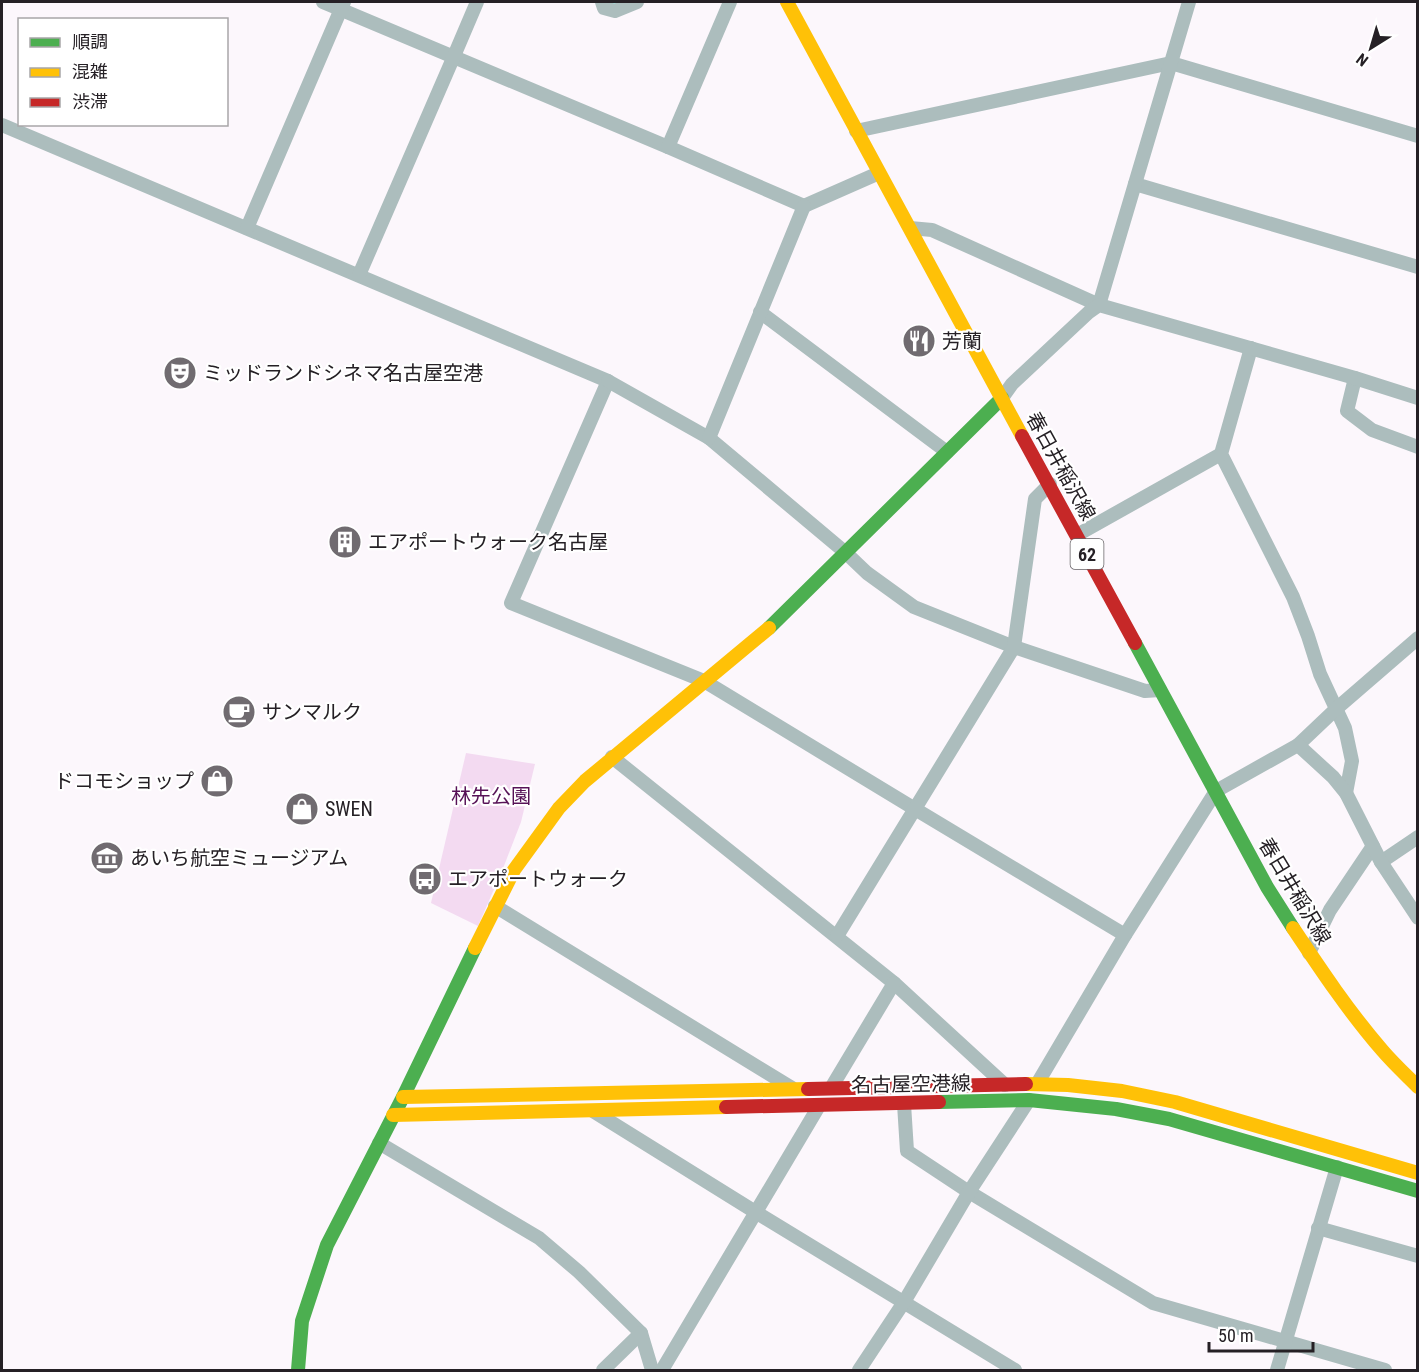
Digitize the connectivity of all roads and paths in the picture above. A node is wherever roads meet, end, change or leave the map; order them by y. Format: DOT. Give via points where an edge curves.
graph roads {
  1 [pos="323,2"];
  2 [pos="477,2"];
  3 [pos="602,2"];
  4 [pos="637,2"];
  5 [pos="730,2"];
  6 [pos="787,2"];
  7 [pos="1189,2"];
  8 [pos="343,5"];
  9 [pos="454,56"];
  10 [pos="1171,63"];
  11 [pos="2,125"];
  12 [pos="856,130"];
  13 [pos="1418,136"];
  14 [pos="668,147"];
  15 [pos="879,173"];
  16 [pos="1135,184"];
  17 [pos="804,206"];
  18 [pos="247,228"];
  19 [pos="910,228"];
  20 [pos="1418,267"];
  21 [pos="359,275"];
  22 [pos="1099,305"];
  23 [pos="760,312"];
  24 [pos="1251,348"];
  25 [pos="1355,378"];
  26 [pos="608,381"];
  27 [pos="1002,398"];
  28 [pos="1418,398"];
  29 [pos="709,438"];
  30 [pos="1418,447"];
  31 [pos="947,452"];
  32 [pos="1221,454"];
  33 [pos="1050,484"];
  34 [pos="1077,535"];
  35 [pos="846,553"];
  36 [pos="1418,638"];
  37 [pos="1014,647"];
  38 [pos="704,681"];
  39 [pos="1160,690"];
  40 [pos="1336,709"];
  41 [pos="1298,744"];
  42 [pos="612,757"];
  43 [pos="1216,791"];
  44 [pos="1346,793"];
  45 [pos="915,809"];
  46 [pos="1418,837"];
  47 [pos="1373,846"];
  48 [pos="1381,862"];
  49 [pos="495,906"];
  50 [pos="1418,918"];
  51 [pos="1125,934"];
  52 [pos="837,936"];
  53 [pos="1309,953"];
  54 [pos="894,983"];
  55 [pos="1036,1084"];
  56 [pos="1005,1085"];
  57 [pos="1418,1087"];
  58 [pos="793,1089"];
  59 [pos="831,1089"];
  60 [pos="403,1097"];
  61 [pos="1029,1100"];
  62 [pos="904,1104"];
  63 [pos="819,1106"];
  64 [pos="591,1110"];
  65 [pos="393,1115"];
  66 [pos="379,1143"];
  67 [pos="1336,1167"];
  68 [pos="1418,1173"];
  69 [pos="1418,1191"];
  70 [pos="969,1192"];
  71 [pos="757,1213"];
  72 [pos="1318,1228"];
  73 [pos="1418,1256"];
  74 [pos="904,1302"];
  75 [pos="640,1333"];
  76 [pos="1284,1342"];
  77 [pos="298,1371"];
  78 [pos="603,1371"];
  79 [pos="652,1371"];
  80 [pos="662,1371"];
  81 [pos="859,1371"];
  82 [pos="1015,1371"];
  83 [pos="1277,1371"];
  84 [pos="1385,1371"];
  1 -- 8 [label="street"];
  2 -- 9 [label="street"];
  3 -- 4 [label="street" via="604,8 615,11"];
  5 -- 14 [label="street"];
  6 -- 12 [label="main road, 春日井稲沢線 / 62"];
  7 -- 10 [label="street"];
  8 -- 9 [label="street"];
  8 -- 18 [label="street"];
  9 -- 14 [label="street"];
  9 -- 21 [label="street"];
  10 -- 12 [label="street"];
  10 -- 13 [label="street"];
  10 -- 16 [label="street"];
  11 -- 18 [label="street"];
  12 -- 15 [label="main road, 春日井稲沢線 / 62"];
  14 -- 17 [label="street"];
  15 -- 17 [label="street"];
  15 -- 19 [label="main road, 春日井稲沢線 / 62"];
  16 -- 20 [label="street"];
  16 -- 22 [label="street"];
  17 -- 23 [label="street"];
  18 -- 21 [label="street"];
  19 -- 22 [label="street" via="932,230"];
  19 -- 27 [label="main road, 春日井稲沢線 / 62"];
  21 -- 26 [label="street"];
  22 -- 24 [label="street"];
  22 -- 27 [label="street" via="1012,384"];
  23 -- 29 [label="street"];
  23 -- 31 [label="street"];
  24 -- 25 [label="street"];
  24 -- 32 [label="street"];
  25 -- 28 [label="street"];
  25 -- 30 [label="street" via="1347,411 1372,430"];
  26 -- 29 [label="street"];
  26 -- 38 [label="street" via="512,603"];
  27 -- 31 [label="main road"];
  27 -- 33 [label="main road, 春日井稲沢線 / 62"];
  29 -- 35 [label="street"];
  31 -- 35 [label="main road"];
  32 -- 34 [label="street"];
  32 -- 40 [label="street" via="1293,597"];
  33 -- 34 [label="main road, 春日井稲沢線 / 62"];
  33 -- 37 [label="street" via="1035,500"];
  34 -- 39 [label="main road, 春日井稲沢線 / 62"];
  35 -- 37 [label="street" via="914,607"];
  35 -- 38 [label="main road" via="770,627"];
  36 -- 40 [label="street"];
  37 -- 39 [label="street" via="1145,691"];
  37 -- 45 [label="street"];
  38 -- 42 [label="main road"];
  38 -- 45 [label="street"];
  39 -- 43 [label="main road, 春日井稲沢線 / 62"];
  40 -- 41 [label="street"];
  40 -- 44 [label="street" via="1345,728 1352,761"];
  41 -- 43 [label="street"];
  41 -- 44 [label="street"];
  42 -- 49 [label="main road" via="553,816 514,870"];
  42 -- 52 [label="street"];
  43 -- 51 [label="street"];
  43 -- 53 [label="main road, 春日井稲沢線 / 62"];
  44 -- 47 [label="street"];
  45 -- 51 [label="street"];
  45 -- 52 [label="street"];
  46 -- 48 [label="street"];
  47 -- 48 [label="street"];
  47 -- 53 [label="street" via="1330,910"];
  48 -- 50 [label="street"];
  49 -- 58 [label="street"];
  49 -- 60 [label="main road"];
  51 -- 55 [label="street"];
  52 -- 54 [label="street"];
  53 -- 57 [label="main road, 春日井稲沢線 / 62" via="1376,1044"];
  54 -- 56 [label="street"];
  54 -- 59 [label="street"];
  55 -- 56 [label="main road, 名古屋空港線"];
  55 -- 68 [label="main road, 名古屋空港線" via="1122,1091 1175,1102"];
  56 -- 59 [label="main road, 名古屋空港線"];
  58 -- 59 [label="main road, 名古屋空港線"];
  58 -- 60 [label="main road, 名古屋空港線"];
  60 -- 65 [label="main road"];
  61 -- 62 [label="main road, 名古屋空港線"];
  61 -- 67 [label="main road, 名古屋空港線" via="1169,1119"];
  61 -- 70 [label="street"];
  62 -- 63 [label="main road, 名古屋空港線"];
  62 -- 70 [label="street" via="907,1151"];
  63 -- 64 [label="main road, 名古屋空港線"];
  63 -- 71 [label="street"];
  64 -- 65 [label="main road, 名古屋空港線"];
  64 -- 71 [label="street"];
  65 -- 66 [label="main road"];
  66 -- 75 [label="street" via="539,1238"];
  66 -- 77 [label="main road" via="327,1245 302,1322"];
  67 -- 69 [label="main road, 名古屋空港線"];
  67 -- 72 [label="street"];
  70 -- 74 [label="street"];
  70 -- 76 [label="street" via="1153,1303"];
  71 -- 74 [label="street"];
  71 -- 80 [label="street"];
  72 -- 73 [label="street"];
  72 -- 76 [label="street"];
  74 -- 81 [label="street"];
  74 -- 82 [label="street"];
  75 -- 78 [label="street"];
  75 -- 79 [label="street"];
  76 -- 83 [label="street"];
  76 -- 84 [label="street"];
}
